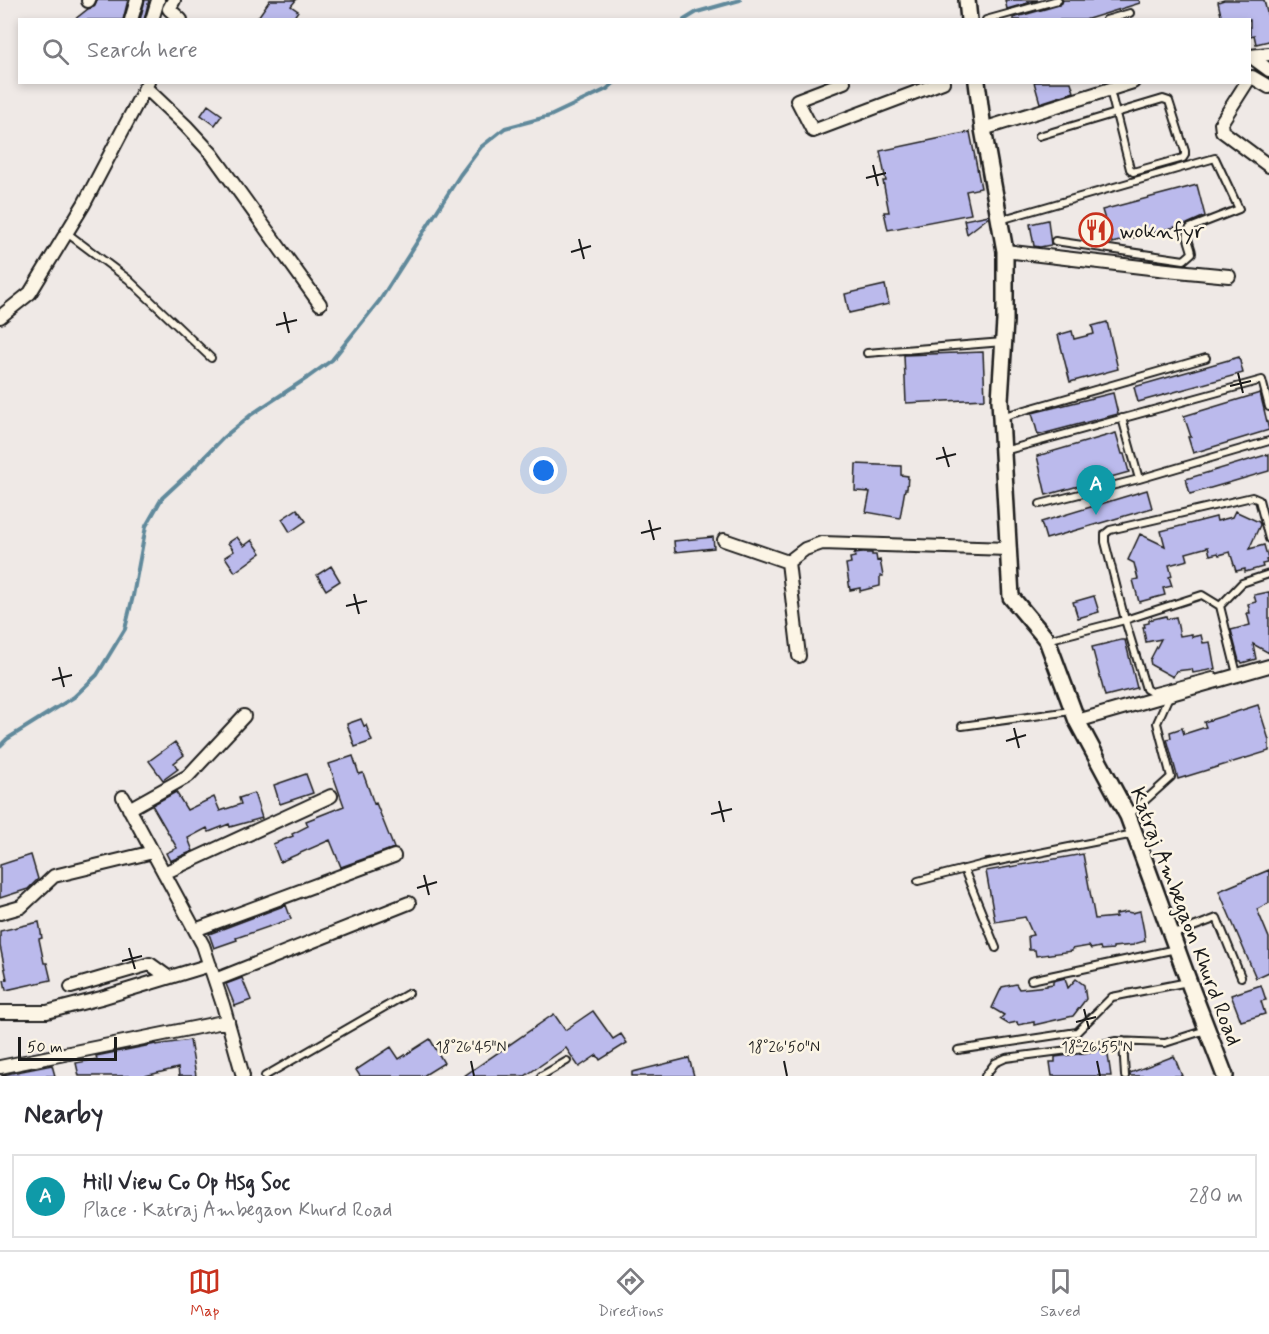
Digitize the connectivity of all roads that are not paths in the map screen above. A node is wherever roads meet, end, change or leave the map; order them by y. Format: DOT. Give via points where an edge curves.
graph roads {
  1 [pos="137,0"];
  2 [pos="158,0"];
  3 [pos="967,0"];
  4 [pos="1058,0"];
  5 [pos="1130,14"];
  6 [pos="132,18"];
  7 [pos="153,18"];
  8 [pos="969,18"];
  9 [pos="993,18"];
  10 [pos="1114,18"];
  11 [pos="1269,54"];
  12 [pos="1251,56"];
  13 [pos="1251,57"];
  14 [pos="1269,70"];
  15 [pos="1251,78"];
  16 [pos="839,84"];
  17 [pos="938,84"];
  18 [pos="977,84"];
  19 [pos="1127,84"];
  20 [pos="1245,84"];
  21 [pos="147,85"];
  22 [pos="1269,87"];
  23 [pos="1110,90"];
  24 [pos="1116,113"];
  25 [pos="982,129"];
  26 [pos="1039,136"];
  27 [pos="1269,165"];
  28 [pos="999,220"];
  29 [pos="67,233"];
  30 [pos="1055,241"];
  31 [pos="1005,251"];
  32 [pos="1229,276"];
  33 [pos="320,304"];
  34 [pos="0,317"];
  35 [pos="1004,342"];
  36 [pos="867,353"];
  37 [pos="211,358"];
  38 [pos="1206,358"];
  39 [pos="1269,407"];
  40 [pos="1001,417"];
  41 [pos="1122,418"];
  42 [pos="1269,441"];
  43 [pos="1003,451"];
  44 [pos="1139,479"];
  45 [pos="1040,504"];
  46 [pos="1269,539"];
  47 [pos="724,540"];
  48 [pos="1008,549"];
  49 [pos="788,562"];
  50 [pos="1269,574"];
  51 [pos="1220,606"];
  52 [pos="1125,620"];
  53 [pos="1047,640"];
  54 [pos="799,656"];
  55 [pos="1269,662"];
  56 [pos="1269,666"];
  57 [pos="1236,670"];
  58 [pos="1170,694"];
  59 [pos="244,716"];
  60 [pos="1075,716"];
  61 [pos="962,726"];
  62 [pos="331,796"];
  63 [pos="123,797"];
  64 [pos="129,809"];
  65 [pos="1128,816"];
  66 [pos="1134,834"];
  67 [pos="153,852"];
  68 [pos="394,856"];
  69 [pos="964,869"];
  70 [pos="164,873"];
  71 [pos="918,880"];
  72 [pos="409,903"];
  73 [pos="0,913"];
  74 [pos="195,930"];
  75 [pos="1174,942"];
  76 [pos="996,948"];
  77 [pos="210,964"];
  78 [pos="168,977"];
  79 [pos="1241,977"];
  80 [pos="215,980"];
  81 [pos="1032,980"];
  82 [pos="1189,982"];
  83 [pos="71,987"];
  84 [pos="409,993"];
  85 [pos="0,1012"];
  86 [pos="228,1021"];
  87 [pos="1207,1029"];
  88 [pos="1123,1041"];
  89 [pos="958,1050"];
  90 [pos="567,1061"];
  91 [pos="0,1067"];
  92 [pos="243,1076"];
  93 [pos="265,1076"];
  94 [pos="541,1076"];
  95 [pos="985,1076"];
  96 [pos="1125,1076"];
  97 [pos="1225,1076"];
  1 -- 6 [label="street"];
  2 -- 7 [label="street"];
  3 -- 8 [label="street"];
  4 -- 9 [label="lane"];
  5 -- 10 [label="lane"];
  11 -- 12 [label="street"];
  13 -- 14 [label="street"];
  15 -- 22 [label="street"];
  16 -- 17 [label="street" via="797,100 813,131"];
  18 -- 25 [label="street, Katraj Ambegaon Khurd Road"];
  19 -- 23 [label="street"];
  20 -- 27 [label="street" via="1220,128"];
  21 -- 29 [label="street"];
  21 -- 33 [label="street" via="212,154"];
  23 -- 24 [label="lane"];
  23 -- 25 [label="street"];
  24 -- 24 [label="lane" via="1132,172 1185,155 1166,99"];
  24 -- 26 [label="lane"];
  25 -- 28 [label="street, Katraj Ambegaon Khurd Road"];
  28 -- 30 [label="lane" via="1215,158 1239,209 1190,228 1187,231 1192,253 1184,260"];
  28 -- 31 [label="street, Katraj Ambegaon Khurd Road"];
  29 -- 34 [label="street" via="30,293"];
  29 -- 37 [label="lane" via="128,279"];
  31 -- 32 [label="street"];
  31 -- 35 [label="street, Katraj Ambegaon Khurd Road"];
  35 -- 36 [label="lane"];
  35 -- 40 [label="street, Katraj Ambegaon Khurd Road"];
  38 -- 40 [label="lane"];
  39 -- 41 [label="lane" via="1262,380"];
  40 -- 43 [label="street, Katraj Ambegaon Khurd Road"];
  41 -- 43 [label="lane"];
  41 -- 44 [label="lane"];
  42 -- 44 [label="lane"];
  43 -- 48 [label="street, Katraj Ambegaon Khurd Road"];
  44 -- 45 [label="lane"];
  46 -- 52 [label="lane" via="1259,500 1252,497 1110,530 1105,534 1105,542"];
  47 -- 49 [label="street"];
  48 -- 49 [label="street" via="822,543 805,549"];
  48 -- 53 [label="street, Katraj Ambegaon Khurd Road" via="1011,597"];
  49 -- 54 [label="street"];
  50 -- 51 [label="lane" via="1242,583"];
  51 -- 52 [label="lane" via="1203,595"];
  51 -- 57 [label="lane"];
  52 -- 53 [label="lane"];
  52 -- 57 [label="lane" via="1143,683 1151,692"];
  53 -- 60 [label="street, Katraj Ambegaon Khurd Road"];
  55 -- 57 [label="lane"];
  56 -- 58 [label="street"];
  58 -- 60 [label="street"];
  58 -- 65 [label="lane" via="1157,723 1171,777"];
  59 -- 64 [label="street" via="188,776"];
  60 -- 61 [label="lane"];
  60 -- 65 [label="street, Katraj Ambegaon Khurd Road"];
  62 -- 70 [label="street"];
  63 -- 64 [label="street"];
  64 -- 67 [label="street"];
  65 -- 66 [label="street, Katraj Ambegaon Khurd Road"];
  66 -- 69 [label="lane"];
  66 -- 75 [label="street, Katraj Ambegaon Khurd Road"];
  67 -- 70 [label="street"];
  67 -- 73 [label="street" via="54,876 21,907"];
  68 -- 74 [label="street"];
  69 -- 71 [label="lane"];
  69 -- 76 [label="lane"];
  70 -- 74 [label="street"];
  72 -- 80 [label="street"];
  74 -- 77 [label="street"];
  75 -- 79 [label="lane" via="1217,918"];
  75 -- 81 [label="lane"];
  75 -- 82 [label="street, Katraj Ambegaon Khurd Road"];
  77 -- 78 [label="street"];
  77 -- 80 [label="street"];
  78 -- 83 [label="street" via="150,964"];
  78 -- 85 [label="street" via="47,1012"];
  80 -- 86 [label="street"];
  82 -- 87 [label="street, Katraj Ambegaon Khurd Road"];
  82 -- 89 [label="lane" via="1112,997 1077,1032"];
  84 -- 93 [label="lane"];
  86 -- 91 [label="street"];
  86 -- 92 [label="street"];
  87 -- 88 [label="lane" via="1165,1044"];
  87 -- 97 [label="street, Katraj Ambegaon Khurd Road"];
  88 -- 95 [label="lane" via="1006,1058 995,1063"];
  88 -- 96 [label="lane"];
  90 -- 94 [label="lane"];
}
